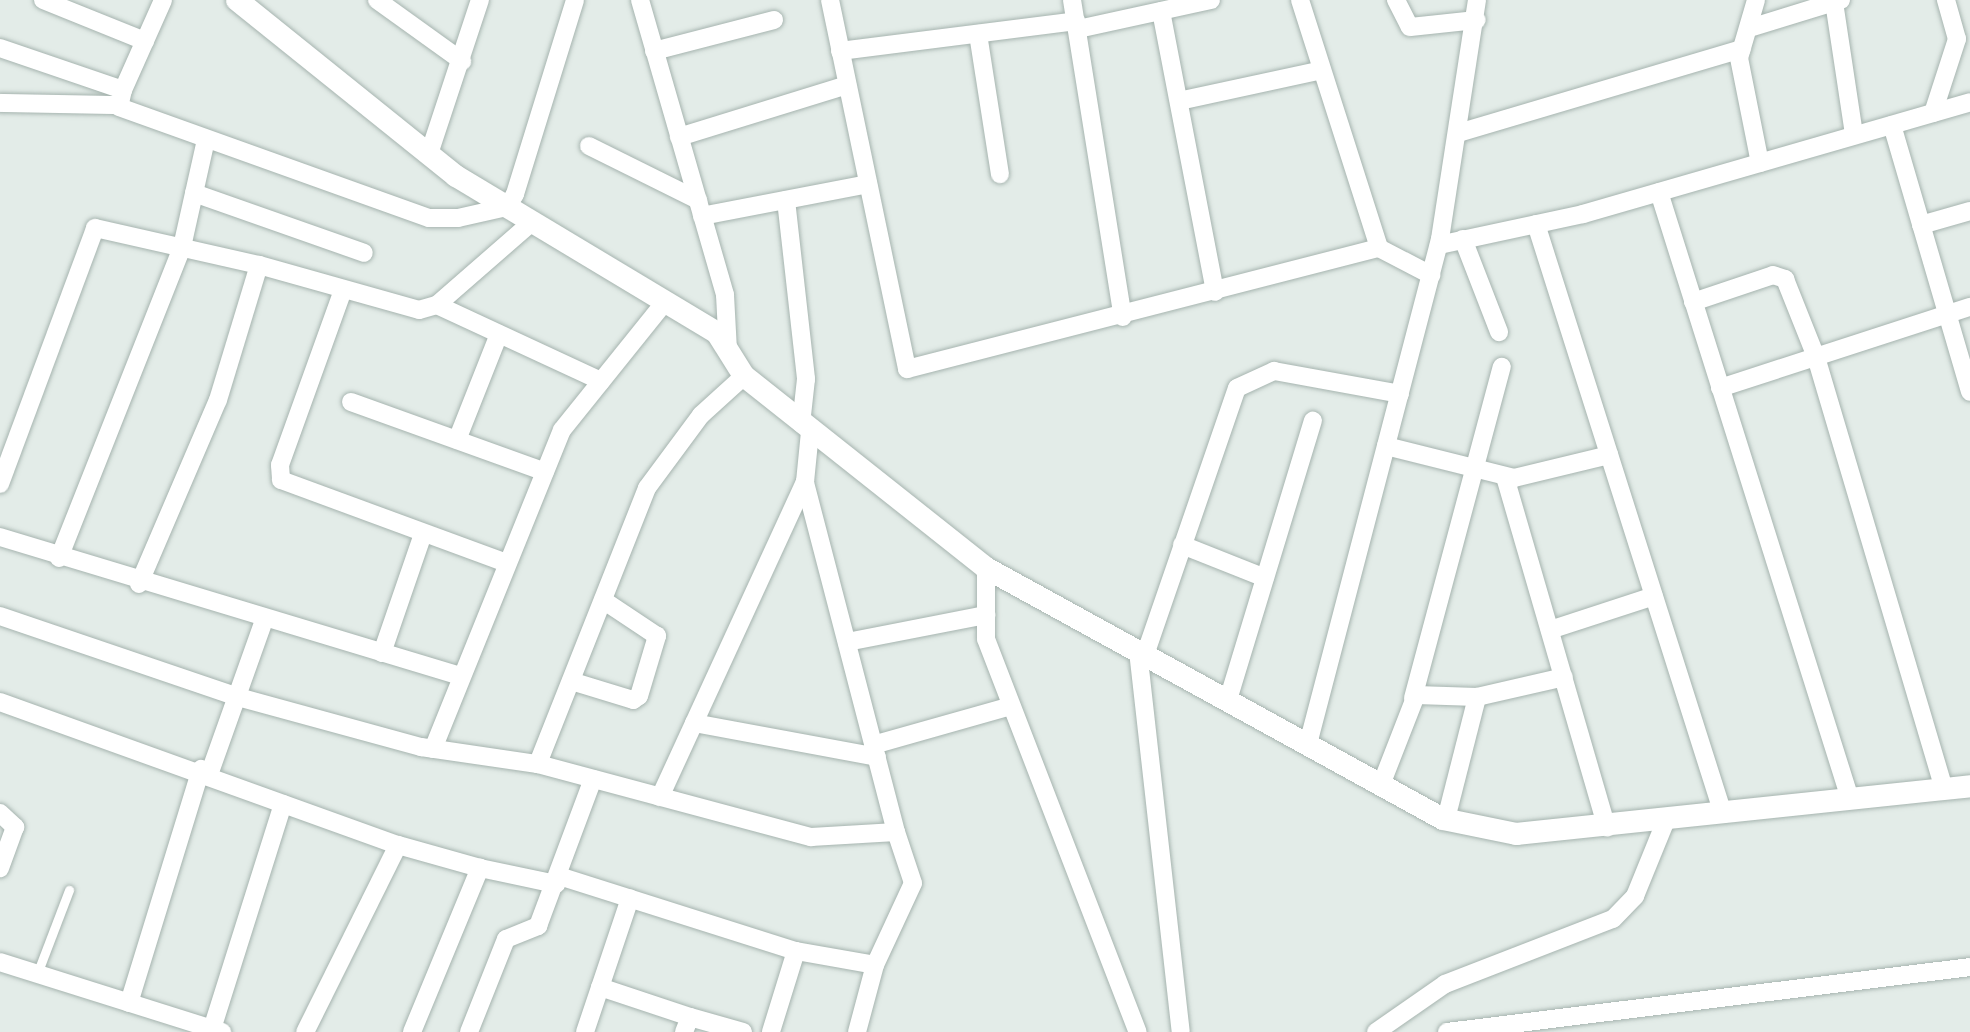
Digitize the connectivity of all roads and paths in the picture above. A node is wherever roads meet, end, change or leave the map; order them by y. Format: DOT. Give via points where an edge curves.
graph roads {
  1 [pos="43,0"];
  2 [pos="163,0"];
  3 [pos="237,0"];
  4 [pos="377,0"];
  5 [pos="480,0"];
  6 [pos="575,0"];
  7 [pos="640,0"];
  8 [pos="830,0"];
  9 [pos="1072,0"];
  10 [pos="1211,0"];
  11 [pos="1300,0"];
  12 [pos="1396,0"];
  13 [pos="1477,0"];
  14 [pos="1756,0"];
  15 [pos="1946,0"];
  16 [pos="1837,1"];
  17 [pos="396,6"];
  18 [pos="1161,11"];
  19 [pos="774,20"];
  20 [pos="1477,20"];
  21 [pos="1077,25"];
  22 [pos="1753,27"];
  23 [pos="978,34"];
  24 [pos="145,41"];
  25 [pos="0,48"];
  26 [pos="1742,49"];
  27 [pos="654,51"];
  28 [pos="840,51"];
  29 [pos="462,61"];
  30 [pos="1322,70"];
  31 [pos="847,85"];
  32 [pos="120,98"];
  33 [pos="1179,101"];
  34 [pos="1970,102"];
  35 [pos="0,103"];
  36 [pos="1933,113"];
  37 [pos="1892,125"];
  38 [pos="1458,133"];
  39 [pos="1854,135"];
  40 [pos="679,137"];
  41 [pos="206,140"];
  42 [pos="589,146"];
  43 [pos="429,154"];
  44 [pos="1760,163"];
  45 [pos="1000,174"];
  46 [pos="868,184"];
  47 [pos="1659,192"];
  48 [pos="194,193"];
  49 [pos="786,200"];
  50 [pos="507,207"];
  51 [pos="700,208"];
  52 [pos="1970,211"];
  53 [pos="532,222"];
  54 [pos="1536,224"];
  55 [pos="1921,225"];
  56 [pos="1463,239"];
  57 [pos="1439,245"];
  58 [pos="182,247"];
  59 [pos="1379,248"];
  60 [pos="364,253"];
  61 [pos="259,265"];
  62 [pos="1431,275"];
  63 [pos="343,290"];
  64 [pos="1215,292"];
  65 [pos="665,302"];
  66 [pos="1693,302"];
  67 [pos="437,305"];
  68 [pos="1970,307"];
  69 [pos="1947,314"];
  70 [pos="1123,317"];
  71 [pos="1499,332"];
  72 [pos="499,334"];
  73 [pos="728,350"];
  74 [pos="1816,357"];
  75 [pos="1502,367"];
  76 [pos="744,376"];
  77 [pos="601,381"];
  78 [pos="1720,388"];
  79 [pos="1970,392"];
  80 [pos="1400,394"];
  81 [pos="351,402"];
  82 [pos="1313,421"];
  83 [pos="805,428"];
  84 [pos="457,440"];
  85 [pos="1386,446"];
  86 [pos="1609,455"];
  87 [pos="1477,470"];
  88 [pos="545,472"];
  89 [pos="1505,477"];
  90 [pos="805,482"];
  91 [pos="0,484"];
  92 [pos="423,534"];
  93 [pos="0,537"];
  94 [pos="1182,545"];
  95 [pos="59,558"];
  96 [pos="506,563"];
  97 [pos="986,568"];
  98 [pos="1265,578"];
  99 [pos="139,584"];
  100 [pos="1654,596"];
  101 [pos="603,600"];
  102 [pos="986,615"];
  103 [pos="0,616"];
  104 [pos="264,620"];
  105 [pos="1550,630"];
  106 [pos="847,642"];
  107 [pos="382,653"];
  108 [pos="1142,653"];
  109 [pos="457,675"];
  110 [pos="1564,677"];
  111 [pos="571,681"];
  112 [pos="238,697"];
  113 [pos="1477,697"];
  114 [pos="1413,698"];
  115 [pos="1228,700"];
  116 [pos="0,702"];
  117 [pos="1011,706"];
  118 [pos="694,723"];
  119 [pos="1308,744"];
  120 [pos="433,749"];
  121 [pos="875,751"];
  122 [pos="538,764"];
  123 [pos="206,770"];
  124 [pos="593,779"];
  125 [pos="1381,785"];
  126 [pos="1970,786"];
  127 [pos="1944,789"];
  128 [pos="660,797"];
  129 [pos="1850,799"];
  130 [pos="283,804"];
  131 [pos="0,813"];
  132 [pos="1723,814"];
  133 [pos="1446,819"];
  134 [pos="1666,820"];
  135 [pos="1607,827"];
  136 [pos="896,832"];
  137 [pos="398,845"];
  138 [pos="0,868"];
  139 [pos="480,868"];
  140 [pos="558,880"];
  141 [pos="69,890"];
  142 [pos="630,898"];
  143 [pos="796,951"];
  144 [pos="0,962"];
  145 [pos="875,965"];
  146 [pos="1970,967"];
  147 [pos="37,974"];
  148 [pos="600,987"];
  149 [pos="129,1003"];
  150 [pos="687,1025"];
  151 [pos="217,1031"];
  152 [pos="305,1032"];
  153 [pos="412,1032"];
  154 [pos="469,1032"];
  155 [pos="585,1032"];
  156 [pos="743,1032"];
  157 [pos="771,1032"];
  158 [pos="857,1032"];
  159 [pos="1138,1032"];
  160 [pos="1181,1032"];
  161 [pos="1376,1032"];
  162 [pos="1447,1032"];
  1 -- 24 [label="street"];
  2 -- 24 [label="street"];
  3 -- 43 [label="street"];
  4 -- 17 [label="street"];
  5 -- 29 [label="street"];
  6 -- 50 [label="street" via="536,138"];
  7 -- 27 [label="street"];
  8 -- 28 [label="street"];
  9 -- 21 [label="street"];
  10 -- 18 [label="street"];
  11 -- 30 [label="street"];
  12 -- 20 [label="street" via="1410,27"];
  13 -- 20 [label="street"];
  14 -- 22 [label="street"];
  15 -- 36 [label="street" via="1957,39"];
  16 -- 22 [label="street"];
  16 -- 39 [label="street"];
  17 -- 29 [label="street"];
  18 -- 21 [label="street"];
  18 -- 33 [label="street"];
  19 -- 27 [label="street"];
  20 -- 38 [label="street"];
  21 -- 23 [label="street"];
  21 -- 70 [label="street"];
  22 -- 26 [label="street"];
  23 -- 28 [label="street"];
  23 -- 45 [label="street"];
  24 -- 32 [label="street"];
  25 -- 32 [label="street"];
  26 -- 38 [label="street"];
  26 -- 44 [label="street"];
  27 -- 40 [label="street"];
  28 -- 31 [label="street"];
  29 -- 43 [label="street"];
  30 -- 33 [label="street"];
  30 -- 59 [label="street"];
  31 -- 40 [label="street"];
  31 -- 46 [label="street"];
  32 -- 35 [label="street"];
  32 -- 41 [label="street"];
  33 -- 64 [label="street"];
  34 -- 36 [label="street"];
  36 -- 37 [label="street"];
  37 -- 39 [label="street"];
  37 -- 55 [label="street"];
  38 -- 57 [label="street"];
  39 -- 44 [label="street"];
  40 -- 51 [label="street"];
  41 -- 48 [label="street"];
  41 -- 50 [label="street" via="439,220"];
  42 -- 51 [label="street"];
  43 -- 50 [label="street"];
  44 -- 47 [label="street"];
  46 -- 49 [label="street"];
  46 -- 70 [label="street" via="907,369"];
  47 -- 54 [label="street"];
  47 -- 66 [label="street"];
  48 -- 58 [label="street"];
  48 -- 60 [label="street"];
  49 -- 51 [label="street"];
  49 -- 83 [label="street" via="806,379"];
  50 -- 53 [label="street"];
  51 -- 73 [label="street" via="725,295"];
  52 -- 55 [label="street"];
  53 -- 65 [label="street"];
  53 -- 67 [label="street"];
  54 -- 56 [label="street"];
  54 -- 86 [label="street"];
  55 -- 69 [label="street"];
  56 -- 57 [label="street"];
  56 -- 71 [label="street"];
  57 -- 62 [label="street"];
  58 -- 61 [label="street"];
  58 -- 91 [label="street" via="95,228"];
  58 -- 95 [label="street"];
  59 -- 62 [label="street"];
  59 -- 64 [label="street"];
  61 -- 63 [label="street"];
  61 -- 99 [label="street" via="218,400"];
  62 -- 80 [label="street"];
  63 -- 67 [label="street" via="419,310"];
  63 -- 92 [label="street" via="281,480"];
  64 -- 70 [label="street"];
  65 -- 73 [label="street" via="717,333"];
  65 -- 77 [label="street"];
  66 -- 74 [label="street" via="1782,276"];
  66 -- 78 [label="street"];
  67 -- 72 [label="street"];
  68 -- 69 [label="street"];
  69 -- 74 [label="street"];
  69 -- 79 [label="street"];
  72 -- 77 [label="street"];
  72 -- 84 [label="street"];
  73 -- 76 [label="street"];
  74 -- 78 [label="street"];
  74 -- 127 [label="street"];
  75 -- 87 [label="street"];
  76 -- 83 [label="street"];
  76 -- 101 [label="street" via="701,415 647,488"];
  77 -- 88 [label="street" via="562,430"];
  78 -- 129 [label="street"];
  80 -- 85 [label="street"];
  80 -- 94 [label="street" via="1274,371 1246,378 1237,388"];
  81 -- 84 [label="street"];
  82 -- 98 [label="street"];
  83 -- 90 [label="street"];
  83 -- 97 [label="street"];
  84 -- 88 [label="street"];
  85 -- 87 [label="street"];
  85 -- 119 [label="street"];
  86 -- 89 [label="street"];
  86 -- 100 [label="street"];
  87 -- 89 [label="street"];
  87 -- 114 [label="street"];
  88 -- 96 [label="street"];
  89 -- 105 [label="street"];
  90 -- 106 [label="street"];
  90 -- 118 [label="street"];
  92 -- 96 [label="street"];
  92 -- 107 [label="street"];
  93 -- 95 [label="street"];
  94 -- 98 [label="street"];
  94 -- 108 [label="street"];
  95 -- 99 [label="street"];
  96 -- 109 [label="street"];
  97 -- 102 [label="street"];
  97 -- 108 [label="street"];
  98 -- 115 [label="street"];
  99 -- 104 [label="street"];
  100 -- 105 [label="street"];
  100 -- 132 [label="street"];
  101 -- 111 [label="street"];
  101 -- 111 [label="street" via="657,636 639,696 633,700"];
  102 -- 106 [label="street"];
  102 -- 117 [label="street" via="986,639"];
  103 -- 112 [label="street"];
  104 -- 107 [label="street"];
  104 -- 112 [label="street"];
  105 -- 110 [label="street"];
  106 -- 121 [label="street"];
  107 -- 109 [label="street"];
  108 -- 115 [label="street"];
  108 -- 160 [label="street"];
  109 -- 120 [label="street"];
  110 -- 113 [label="street"];
  110 -- 135 [label="street"];
  111 -- 122 [label="street"];
  112 -- 120 [label="street"];
  112 -- 123 [label="street"];
  113 -- 114 [label="street" via="1429,692"];
  113 -- 133 [label="street"];
  114 -- 125 [label="street"];
  115 -- 119 [label="street"];
  116 -- 123 [label="street"];
  117 -- 121 [label="street"];
  117 -- 159 [label="street"];
  118 -- 121 [label="street"];
  118 -- 128 [label="street"];
  119 -- 125 [label="street"];
  120 -- 122 [label="street"];
  121 -- 136 [label="street"];
  122 -- 124 [label="street"];
  123 -- 130 [label="street"];
  123 -- 149 [label="street"];
  124 -- 128 [label="street"];
  124 -- 140 [label="street"];
  125 -- 133 [label="street"];
  126 -- 127 [label="street"];
  127 -- 129 [label="street"];
  128 -- 136 [label="street" via="811,837"];
  129 -- 132 [label="street"];
  130 -- 137 [label="street"];
  130 -- 151 [label="street"];
  131 -- 138 [label="street" via="15,827"];
  132 -- 134 [label="street"];
  133 -- 135 [label="street" via="1516,834"];
  134 -- 135 [label="street"];
  134 -- 161 [label="street" via="1635,896 1613,919 1445,984"];
  136 -- 145 [label="street" via="913,883"];
  137 -- 139 [label="street"];
  137 -- 152 [label="street"];
  139 -- 140 [label="street"];
  139 -- 153 [label="street"];
  140 -- 142 [label="street"];
  140 -- 154 [label="street" via="538,926 506,939"];
  141 -- 147 [label="lane"];
  142 -- 143 [label="street"];
  142 -- 148 [label="street"];
  143 -- 145 [label="street"];
  143 -- 157 [label="street"];
  144 -- 147 [label="street"];
  145 -- 158 [label="street"];
  146 -- 162 [label="street"];
  147 -- 149 [label="street"];
  148 -- 150 [label="street"];
  148 -- 155 [label="street"];
  149 -- 151 [label="street"];
  150 -- 156 [label="street"];
}
